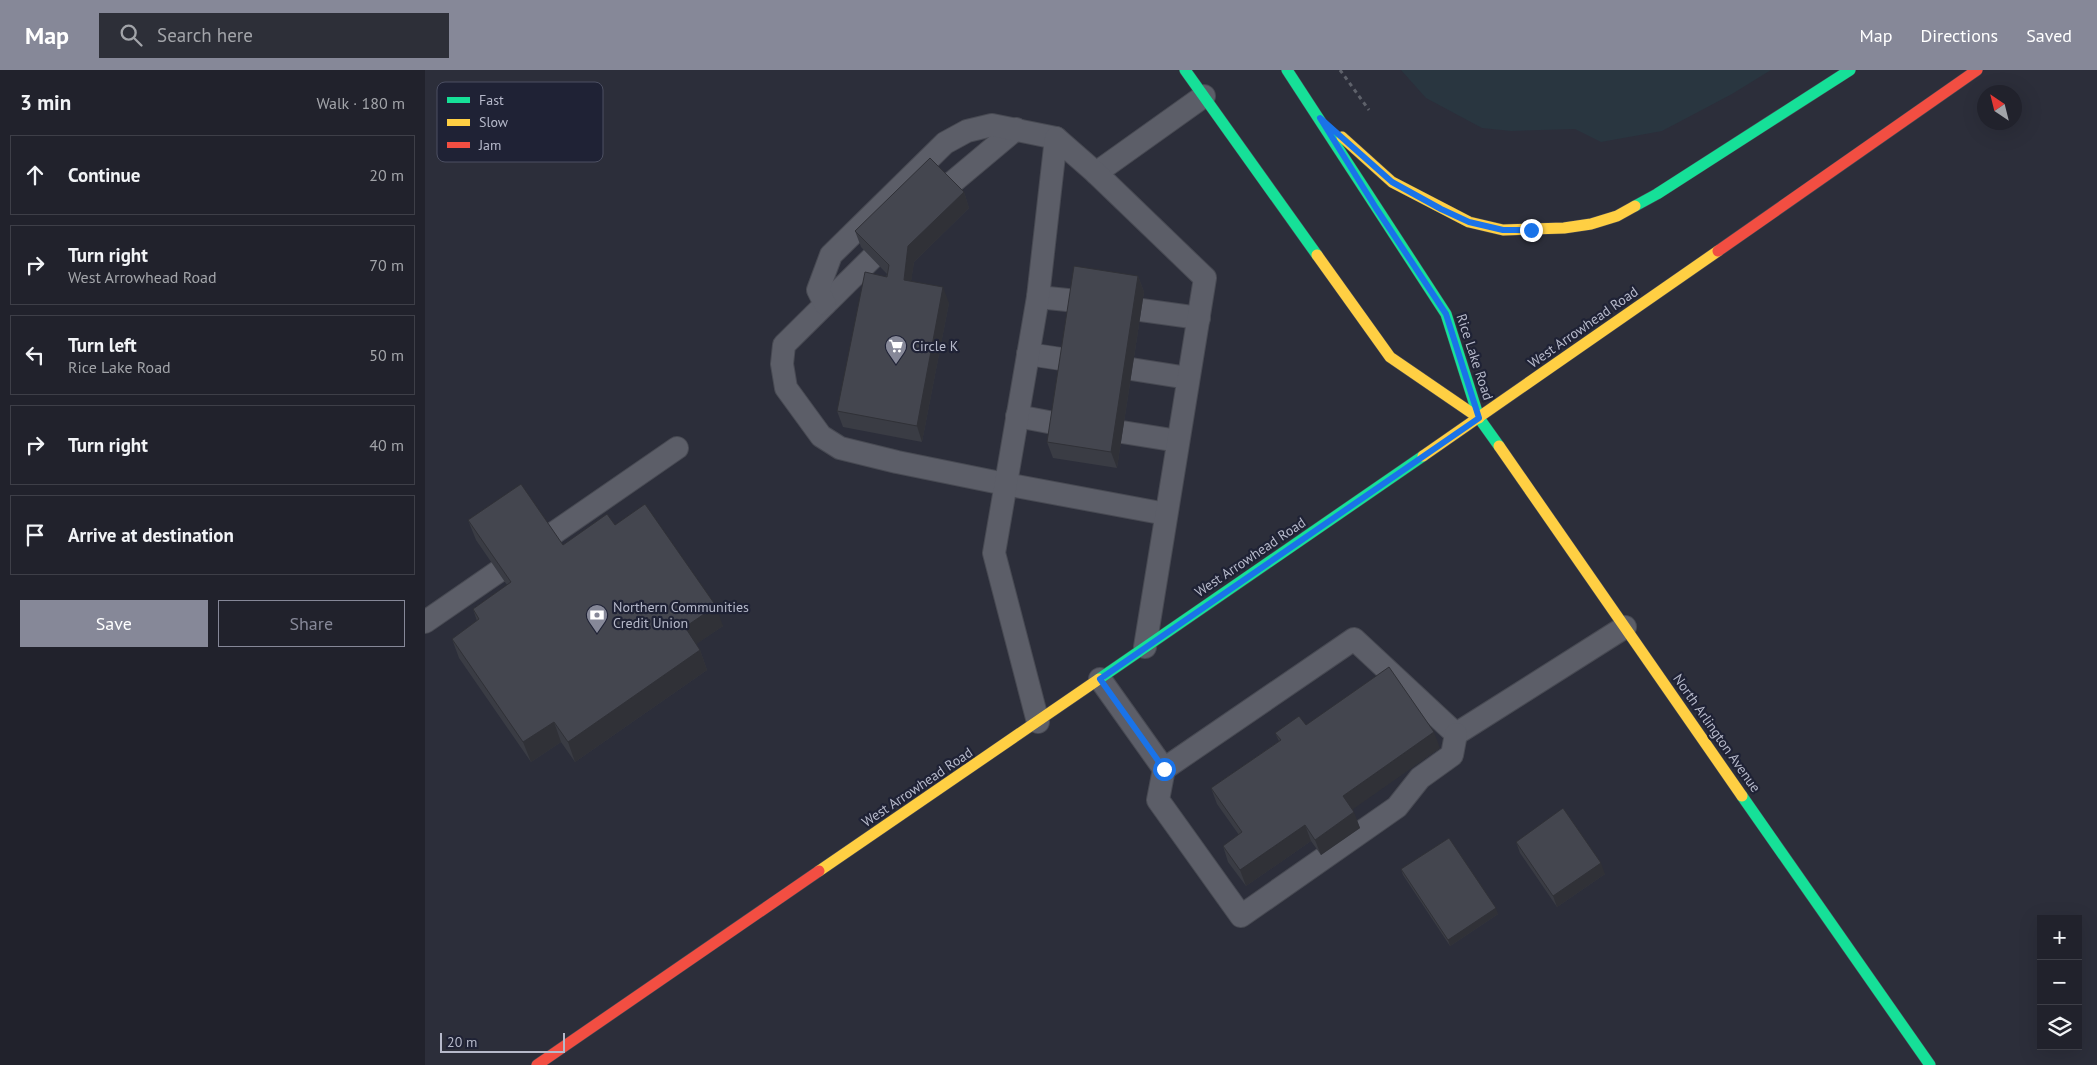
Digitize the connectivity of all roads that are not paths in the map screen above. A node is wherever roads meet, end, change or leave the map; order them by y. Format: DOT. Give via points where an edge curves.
graph roads {
  1 [pos="1185,70"];
  2 [pos="1287,70"];
  3 [pos="1849,70"];
  4 [pos="1977,70"];
  5 [pos="1203,96"];
  6 [pos="1320,118"];
  7 [pos="1016,129"];
  8 [pos="1056,138"];
  9 [pos="1096,173"];
  10 [pos="948,186"];
  11 [pos="872,258"];
  12 [pos="1037,297"];
  13 [pos="1077,301"];
  14 [pos="825,304"];
  15 [pos="1141,310"];
  16 [pos="1199,318"];
  17 [pos="1028,354"];
  18 [pos="1068,360"];
  19 [pos="1131,369"];
  20 [pos="1189,378"];
  21 [pos="1017,416"];
  22 [pos="1479,418"];
  23 [pos="1059,424"];
  24 [pos="1122,432"];
  25 [pos="1179,441"];
  26 [pos="677,448"];
  27 [pos="1005,484"];
  28 [pos="1166,514"];
  29 [pos="425,622"];
  30 [pos="1625,627"];
  31 [pos="1145,648"];
  32 [pos="1100,679"];
  33 [pos="1038,722"];
  34 [pos="1457,734"];
  35 [pos="1164,769"];
  36 [pos="537,1065"];
  37 [pos="1930,1065"];
  1 -- 5 [label="main road, Rice Lake Road"];
  2 -- 6 [label="main road, Rice Lake Road"];
  3 -- 6 [label="main road" via="1657,194 1617,216 1564,228 1503,230 1469,222 1392,182"];
  4 -- 22 [label="main road, West Arrowhead Road"];
  5 -- 9 [label="lane"];
  5 -- 22 [label="main road, Rice Lake Road" via="1390,357"];
  6 -- 22 [label="main road, Rice Lake Road" via="1446,314"];
  7 -- 8 [label="lane"];
  7 -- 10 [label="lane"];
  7 -- 14 [label="lane" via="992,125 967,131 945,143 831,255 818,290"];
  8 -- 9 [label="lane"];
  8 -- 12 [label="lane"];
  9 -- 16 [label="lane" via="1205,278"];
  11 -- 14 [label="lane"];
  12 -- 13 [label="lane"];
  12 -- 17 [label="lane"];
  14 -- 27 [label="lane" via="784,345 782,364 785,388 821,436 840,448"];
  15 -- 16 [label="lane"];
  16 -- 20 [label="lane"];
  17 -- 18 [label="lane"];
  17 -- 21 [label="lane"];
  19 -- 20 [label="lane"];
  20 -- 25 [label="lane"];
  21 -- 23 [label="lane"];
  21 -- 27 [label="lane"];
  22 -- 30 [label="main road, North Arlington Avenue"];
  22 -- 31 [label="main road, West Arrowhead Road"];
  24 -- 25 [label="lane"];
  25 -- 28 [label="lane"];
  26 -- 29 [label="lane"];
  27 -- 28 [label="lane"];
  27 -- 33 [label="lane" via="994,553"];
  28 -- 31 [label="lane"];
  30 -- 34 [label="lane"];
  30 -- 37 [label="main road, North Arlington Avenue"];
  31 -- 32 [label="main road, West Arrowhead Road"];
  32 -- 33 [label="main road, West Arrowhead Road"];
  32 -- 35 [label="lane"];
  33 -- 36 [label="main road, West Arrowhead Road"];
  34 -- 35 [label="lane" via="1354,639"];
  34 -- 35 [label="lane" via="1451,755 1420,778 1397,808 1241,916 1158,800"];
}
